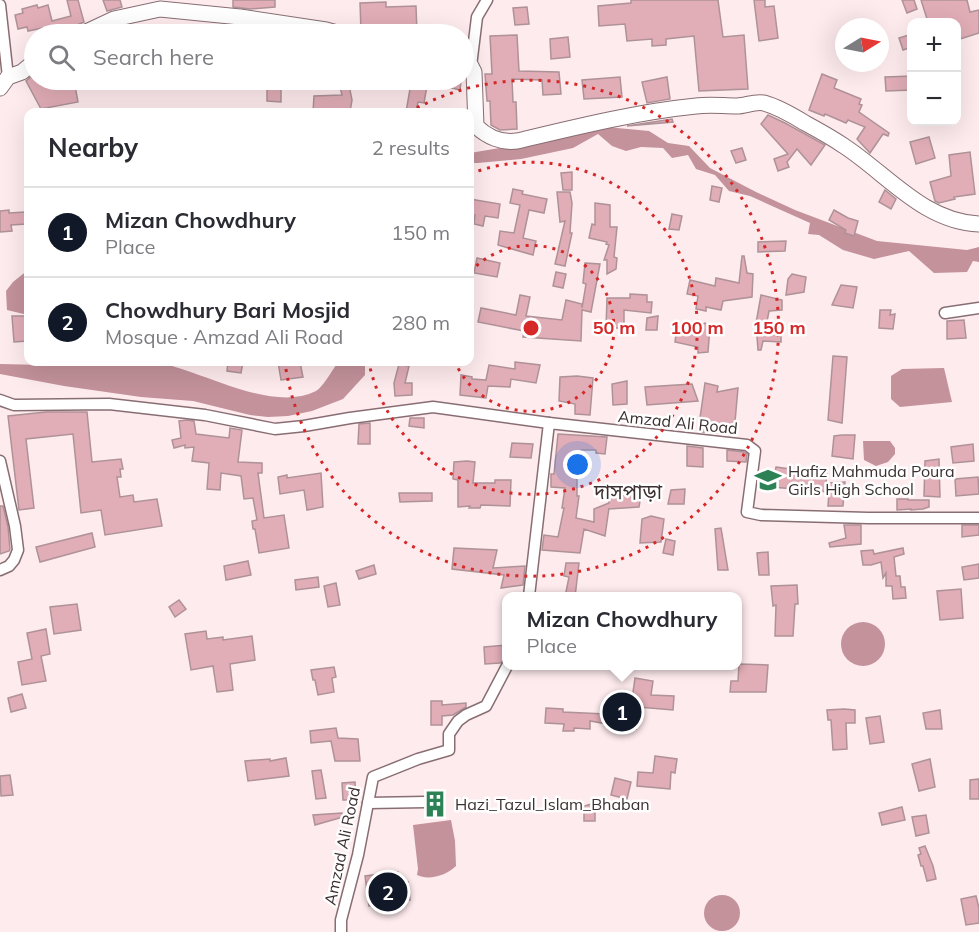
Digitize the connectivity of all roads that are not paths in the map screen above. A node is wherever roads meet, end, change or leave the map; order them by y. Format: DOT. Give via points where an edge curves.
graph roads {
  1 [pos="487,0"];
  2 [pos="0,5"];
  3 [pos="103,24"];
  4 [pos="286,24"];
  5 [pos="474,31"];
  6 [pos="24,70"];
  7 [pos="474,72"];
  8 [pos="4,82"];
  9 [pos="979,224"];
  10 [pos="979,308"];
  11 [pos="945,313"];
  12 [pos="0,400"];
  13 [pos="549,423"];
  14 [pos="0,461"];
  15 [pos="979,518"];
  16 [pos="0,570"];
  17 [pos="530,592"];
  18 [pos="505,670"];
  19 [pos="426,802"];
  20 [pos="368,803"];
  21 [pos="341,932"];
  1 -- 5 [label="street"];
  2 -- 8 [label="street"];
  3 -- 4 [label="main road" via="160,9"];
  6 -- 8 [label="main road"];
  7 -- 9 [label="main road" via="476,126 488,136 517,141 660,111 761,103 794,116 844,146 928,209 964,224"];
  10 -- 11 [label="street"];
  12 -- 13 [label="street" via="14,405 119,406 205,415 275,429 433,407"];
  13 -- 15 [label="street, Amzad Ali Road" via="747,445 755,451 747,512 754,514"];
  13 -- 17 [label="street"];
  14 -- 16 [label="street" via="18,550 9,566"];
  18 -- 20 [label="street, Amzad Ali Road" via="486,706 458,721 449,734 449,750 373,777"];
  19 -- 20 [label="street"];
  20 -- 21 [label="street, Amzad Ali Road"];
}
